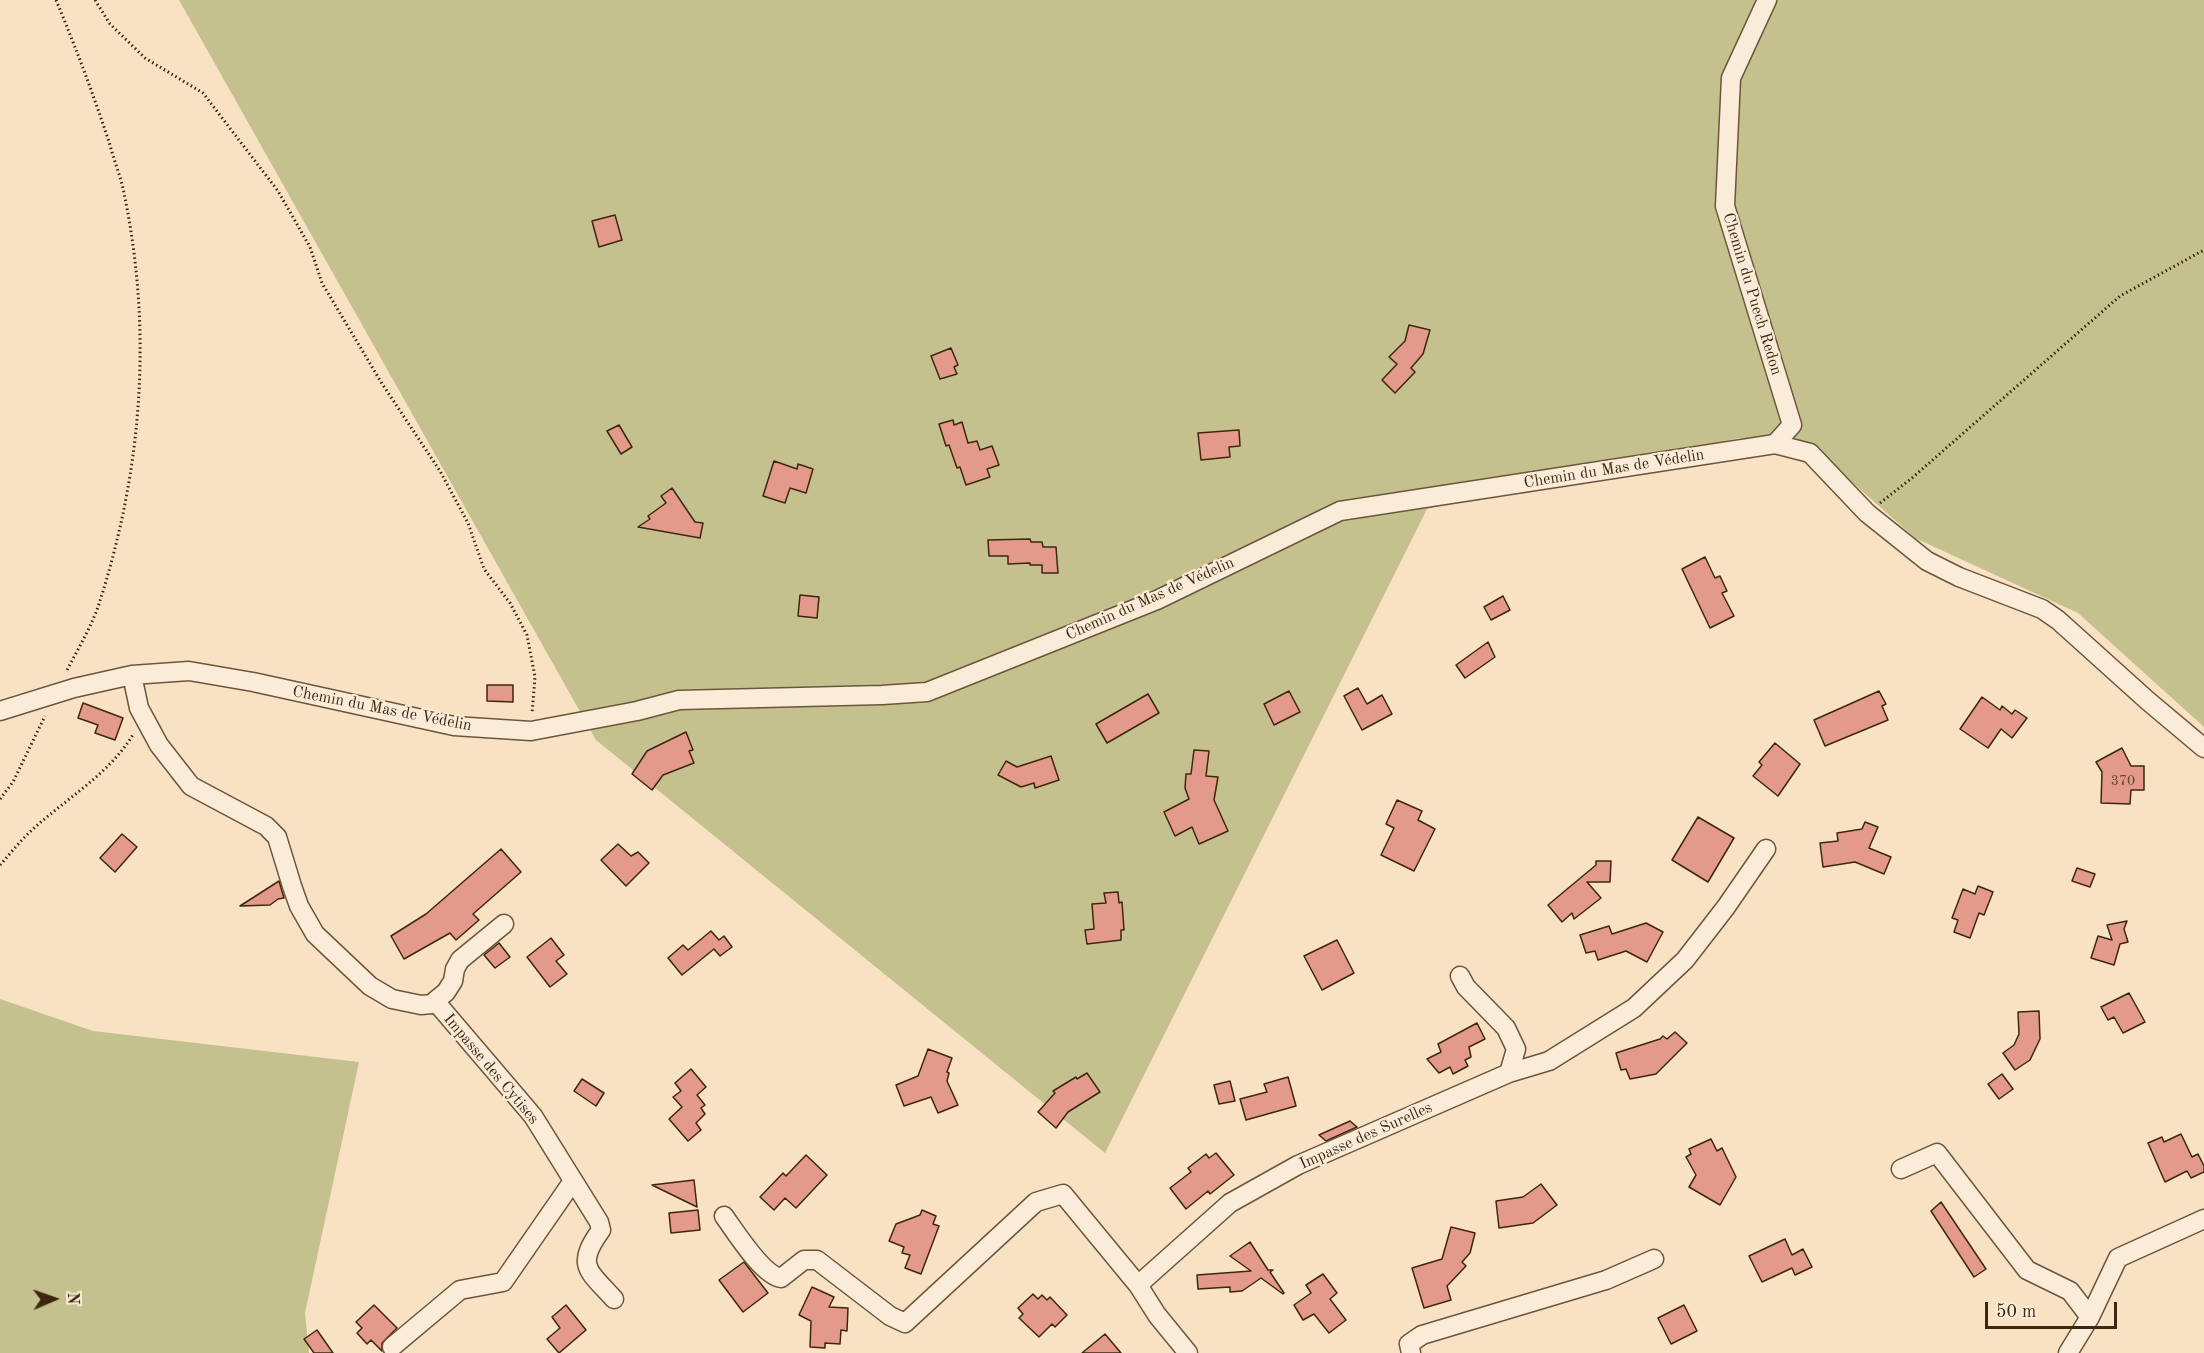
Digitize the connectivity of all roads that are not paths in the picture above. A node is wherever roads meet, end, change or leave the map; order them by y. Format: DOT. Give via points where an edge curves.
graph roads {
  1 [pos="1767,0"];
  2 [pos="1775,444"];
  3 [pos="132,675"];
  4 [pos="0,711"];
  5 [pos="2204,748"];
  6 [pos="1766,849"];
  7 [pos="504,924"];
  8 [pos="1460,976"];
  9 [pos="435,1001"];
  10 [pos="1509,1073"];
  11 [pos="1901,1169"];
  12 [pos="573,1181"];
  13 [pos="724,1216"];
  14 [pos="2204,1219"];
  15 [pos="1654,1259"];
  16 [pos="1138,1285"];
  17 [pos="614,1299"];
  18 [pos="2090,1317"];
  19 [pos="392,1347"];
  20 [pos="1188,1353"];
  21 [pos="1411,1353"];
  22 [pos="2068,1353"];
  1 -- 2 [label="street, Chemin du Puech Redon" via="1731,78 1725,206 1792,425"];
  2 -- 3 [label="street, Chemin du Mas de Védelin" via="1340,511 1157,600 927,692 679,700 531,731 454,726 189,671"];
  2 -- 5 [label="street, Chemin du Mas de Védelin" via="1810,453 1867,513 1927,561 2042,609 2058,620"];
  3 -- 4 [label="street, Chemin du Mas de Védelin"];
  3 -- 9 [label="street, Impasse des Cytises" via="139,708 159,745 191,786 266,826 277,837 299,906 315,934 370,986 392,999 421,1005"];
  6 -- 10 [label="street, Impasse des Surelles" via="1685,960 1634,1008 1549,1061"];
  7 -- 9 [label="street" via="460,960 453,981"];
  8 -- 10 [label="street" via="1506,1028 1516,1049"];
  9 -- 12 [label="street, Impasse des Cytises" via="533,1116"];
  10 -- 16 [label="street, Impasse des Surelles" via="1298,1165 1230,1203"];
  11 -- 18 [label="street" via="1937,1153 2027,1270 2070,1291"];
  12 -- 17 [label="street, Impasse des Cytises" via="601,1230 586,1257 587,1269"];
  12 -- 19 [label="street" via="503,1282 460,1290"];
  13 -- 16 [label="street" via="773,1277 781,1278 804,1260 817,1260 890,1316 905,1323 1036,1202 1063,1194"];
  14 -- 18 [label="street" via="2118,1258"];
  15 -- 21 [label="street" via="1606,1280 1422,1335 1409,1344"];
  16 -- 20 [label="street"];
  18 -- 22 [label="street"];
}
